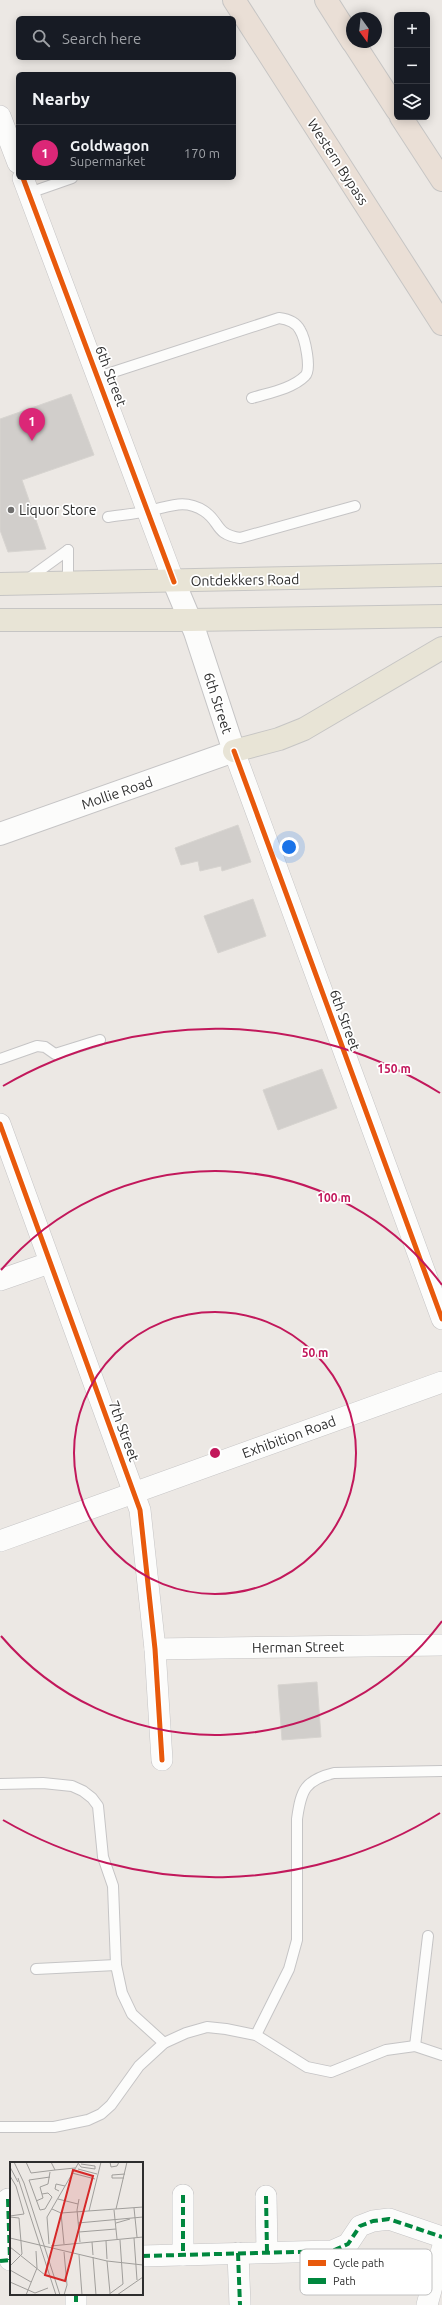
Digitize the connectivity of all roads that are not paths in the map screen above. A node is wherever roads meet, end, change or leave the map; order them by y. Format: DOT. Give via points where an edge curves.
graph roads {
  1 [pos="234,0"];
  2 [pos="326,0"];
  3 [pos="346,32"];
  4 [pos="357,48"];
  5 [pos="394,105"];
  6 [pos="0,116"];
  7 [pos="403,120"];
  8 [pos="16,159"];
  9 [pos="60,180"];
  10 [pos="442,180"];
  11 [pos="26,186"];
  12 [pos="442,324"];
  13 [pos="98,377"];
  14 [pos="252,398"];
  15 [pos="355,506"];
  16 [pos="149,511"];
  17 [pos="108,517"];
  18 [pos="442,575"];
  19 [pos="174,582"];
  20 [pos="68,583"];
  21 [pos="10,584"];
  22 [pos="442,616"];
  23 [pos="0,620"];
  24 [pos="190,620"];
  25 [pos="442,648"];
  26 [pos="234,751"];
  27 [pos="0,834"];
  28 [pos="100,1040"];
  29 [pos="0,1059"];
  30 [pos="0,1124"];
  31 [pos="49,1262"];
  32 [pos="0,1280"];
  33 [pos="442,1319"];
  34 [pos="442,1382"];
  35 [pos="134,1492"];
  36 [pos="0,1540"];
  37 [pos="442,1646"];
  38 [pos="155,1649"];
  39 [pos="162,1760"];
  40 [pos="442,1771"];
  41 [pos="0,1784"];
  42 [pos="428,1936"];
  43 [pos="116,1965"];
  44 [pos="36,1969"];
  45 [pos="256,2035"];
  46 [pos="164,2043"];
  47 [pos="415,2046"];
  48 [pos="442,2055"];
  49 [pos="0,2127"];
  50 [pos="182,2195"];
  51 [pos="266,2196"];
  52 [pos="8,2199"];
  53 [pos="442,2237"];
  54 [pos="337,2249"];
  55 [pos="442,2249"];
  56 [pos="300,2251"];
  57 [pos="267,2252"];
  58 [pos="238,2253"];
  59 [pos="183,2255"];
  60 [pos="143,2256"];
  61 [pos="7,2260"];
  62 [pos="432,2286"];
  63 [pos="430,2295"];
  64 [pos="240,2305"];
  65 [pos="427,2305"];
  1 -- 12 [label="highway, Western Bypass"];
  2 -- 3 [label="highway"];
  4 -- 5 [label="highway"];
  6 -- 8 [label="street"];
  7 -- 10 [label="highway"];
  9 -- 11 [label="lane"];
  11 -- 13 [label="street, 6th Street"];
  13 -- 14 [label="lane" via="279,318 289,320 300,330 310,366 307,375 299,382"];
  13 -- 16 [label="street, 6th Street"];
  15 -- 16 [label="lane" via="240,538 222,532 211,516 190,504 174,503"];
  16 -- 17 [label="lane"];
  16 -- 19 [label="street, 6th Street"];
  18 -- 19 [label="main road, Ontdekkers Road"];
  19 -- 20 [label="main road, Ontdekkers Road"];
  19 -- 24 [label="main road, 6th Street"];
  20 -- 21 [label="main road, Ontdekkers Road"];
  20 -- 21 [label="lane" via="68,550"];
  22 -- 24 [label="main road"];
  23 -- 24 [label="main road"];
  24 -- 26 [label="main road, 6th Street"];
  25 -- 26 [label="main road" via="304,729 279,739"];
  26 -- 27 [label="main road, Mollie Road"];
  26 -- 33 [label="street, 6th Street"];
  28 -- 29 [label="lane" via="55,1054 45,1047 37,1046"];
  30 -- 31 [label="street, 7th Street"];
  31 -- 32 [label="street"];
  31 -- 35 [label="street, 7th Street"];
  34 -- 35 [label="street, Exhibition Road"];
  35 -- 36 [label="street, Exhibition Road"];
  35 -- 38 [label="street, 7th Street" via="143,1527"];
  37 -- 38 [label="street, Herman Street"];
  38 -- 39 [label="street, 7th Street"];
  40 -- 45 [label="lane" via="334,1773 319,1777 304,1789 299,1801 297,1819 297,1940 289,1969"];
  41 -- 43 [label="lane" via="43,1783 72,1786 83,1791 98,1806 103,1857 113,1886"];
  42 -- 47 [label="lane"];
  43 -- 44 [label="lane"];
  43 -- 46 [label="lane" via="122,1993 132,2014"];
  45 -- 46 [label="lane" via="207,2028 186,2033"];
  45 -- 47 [label="lane" via="307,2067 331,2072 386,2050"];
  46 -- 49 [label="lane" via="139,2066 111,2105 101,2114 65,2126"];
  47 -- 48 [label="lane"];
  50 -- 59 [label="street"];
  51 -- 57 [label="street"];
  52 -- 61 [label="street"];
  53 -- 54 [label="street" via="389,2219 380,2220 360,2226 348,2244"];
  55 -- 62 [label="street"];
  56 -- 57 [label="street"];
  57 -- 58 [label="street"];
  58 -- 59 [label="street"];
  58 -- 64 [label="street"];
  59 -- 60 [label="street"];
  63 -- 65 [label="street"];
}
